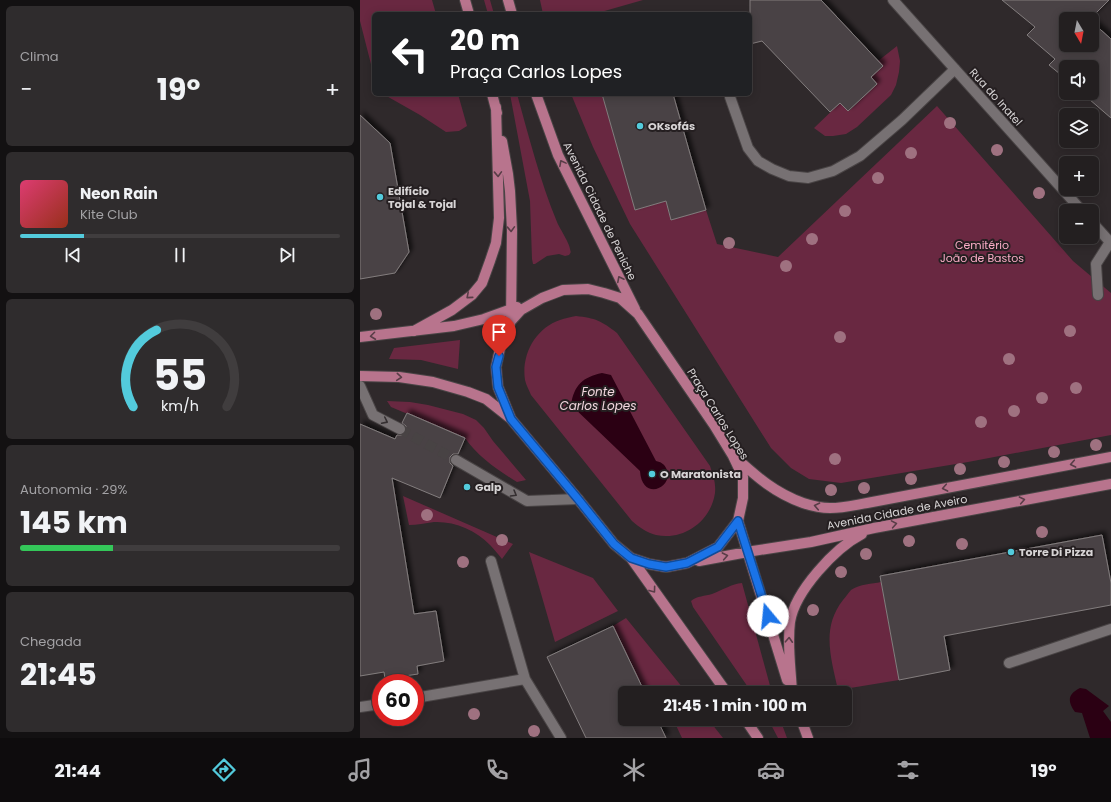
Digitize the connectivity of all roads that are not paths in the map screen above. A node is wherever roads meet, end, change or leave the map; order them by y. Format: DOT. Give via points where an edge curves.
graph roads {
  1 [pos="465,0"];
  2 [pos="508,0"];
  3 [pos="893,0"];
  4 [pos="468,12"];
  5 [pos="511,12"];
  6 [pos="955,69"];
  7 [pos="493,96"];
  8 [pos="537,96"];
  9 [pos="730,97"];
  10 [pos="496,107"];
  11 [pos="1076,204"];
  12 [pos="1099,230"];
  13 [pos="1110,242"];
  14 [pos="1098,296"];
  15 [pos="542,298"];
  16 [pos="511,310"];
  17 [pos="638,314"];
  18 [pos="512,322"];
  19 [pos="414,331"];
  20 [pos="360,337"];
  21 [pos="360,376"];
  22 [pos="360,386"];
  23 [pos="511,419"];
  24 [pos="400,429"];
  25 [pos="732,454"];
  26 [pos="1111,457"];
  27 [pos="456,460"];
  28 [pos="1111,484"];
  29 [pos="578,499"];
  30 [pos="738,521"];
  31 [pos="874,528"];
  32 [pos="748,552"];
  33 [pos="631,558"];
  34 [pos="491,561"];
  35 [pos="687,563"];
  36 [pos="1111,629"];
  37 [pos="1009,663"];
  38 [pos="525,679"];
  39 [pos="722,686"];
  40 [pos="790,686"];
  41 [pos="791,686"];
  42 [pos="424,696"];
  43 [pos="372,705"];
  44 [pos="360,707"];
  45 [pos="750,726"];
  46 [pos="803,726"];
  47 [pos="561,738"];
  48 [pos="758,738"];
  49 [pos="808,738"];
  1 -- 4 [label="main road"];
  2 -- 5 [label="main road"];
  3 -- 6 [label="street, Rua do Inatel"];
  6 -- 9 [label="street" via="860,156 833,171 808,178 789,176 758,161 748,148"];
  6 -- 11 [label="street, Rua do Inatel"];
  7 -- 10 [label="main road"];
  17 -- 8 [label="main road, Avenida Cidade de Peniche, one-way" via="558,155"];
  10 -- 16 [label="main road, one-way" via="510,191"];
  10 -- 19 [label="main road, one-way" via="499,218 496,243 482,283 472,295 452,310"];
  12 -- 13 [label="street"];
  13 -- 14 [label="street" via="1096,264"];
  15 -- 16 [label="main road"];
  15 -- 17 [label="main road, Praça Carlos Lopes" via="563,290 588,289 620,298"];
  15 -- 18 [label="main road, Praça Carlos Lopes" via="521,310"];
  16 -- 18 [label="main road"];
  16 -- 19 [label="main road" via="454,326"];
  17 -- 25 [label="main road, Praça Carlos Lopes"];
  18 -- 23 [label="main road, Praça Carlos Lopes" via="501,344 496,367 498,387"];
  19 -- 20 [label="main road, one-way"];
  21 -- 23 [label="main road, one-way" via="399,377 433,382 486,399"];
  22 -- 24 [label="street, one-way" via="373,415"];
  23 -- 29 [label="main road, Praça Carlos Lopes"];
  26 -- 25 [label="main road, Avenida Cidade de Aveiro, one-way" via="830,508 807,504 775,490"];
  25 -- 30 [label="main road, Praça Carlos Lopes" via="743,477 744,498"];
  27 -- 29 [label="street, one-way" via="527,501"];
  31 -- 28 [label="main road, Avenida Cidade de Aveiro, one-way"];
  29 -- 33 [label="main road, Praça Carlos Lopes" via="614,544"];
  30 -- 32 [label="main road"];
  30 -- 35 [label="main road, Praça Carlos Lopes" via="718,547"];
  31 -- 32 [label="main road, Avenida Cidade de Aveiro"];
  41 -- 31 [label="main road, one-way" via="788,644 790,621 796,606 812,578 826,563 857,536"];
  35 -- 32 [label="main road, Avenida Cidade de Aveiro, one-way"];
  32 -- 40 [label="main road"];
  33 -- 35 [label="main road, Praça Carlos Lopes" via="666,567"];
  33 -- 39 [label="main road, one-way"];
  34 -- 38 [label="street"];
  36 -- 37 [label="street"];
  38 -- 42 [label="street"];
  38 -- 47 [label="street"];
  43 -- 44 [label="street"];
  45 -- 48 [label="main road"];
  46 -- 49 [label="main road"];
}
